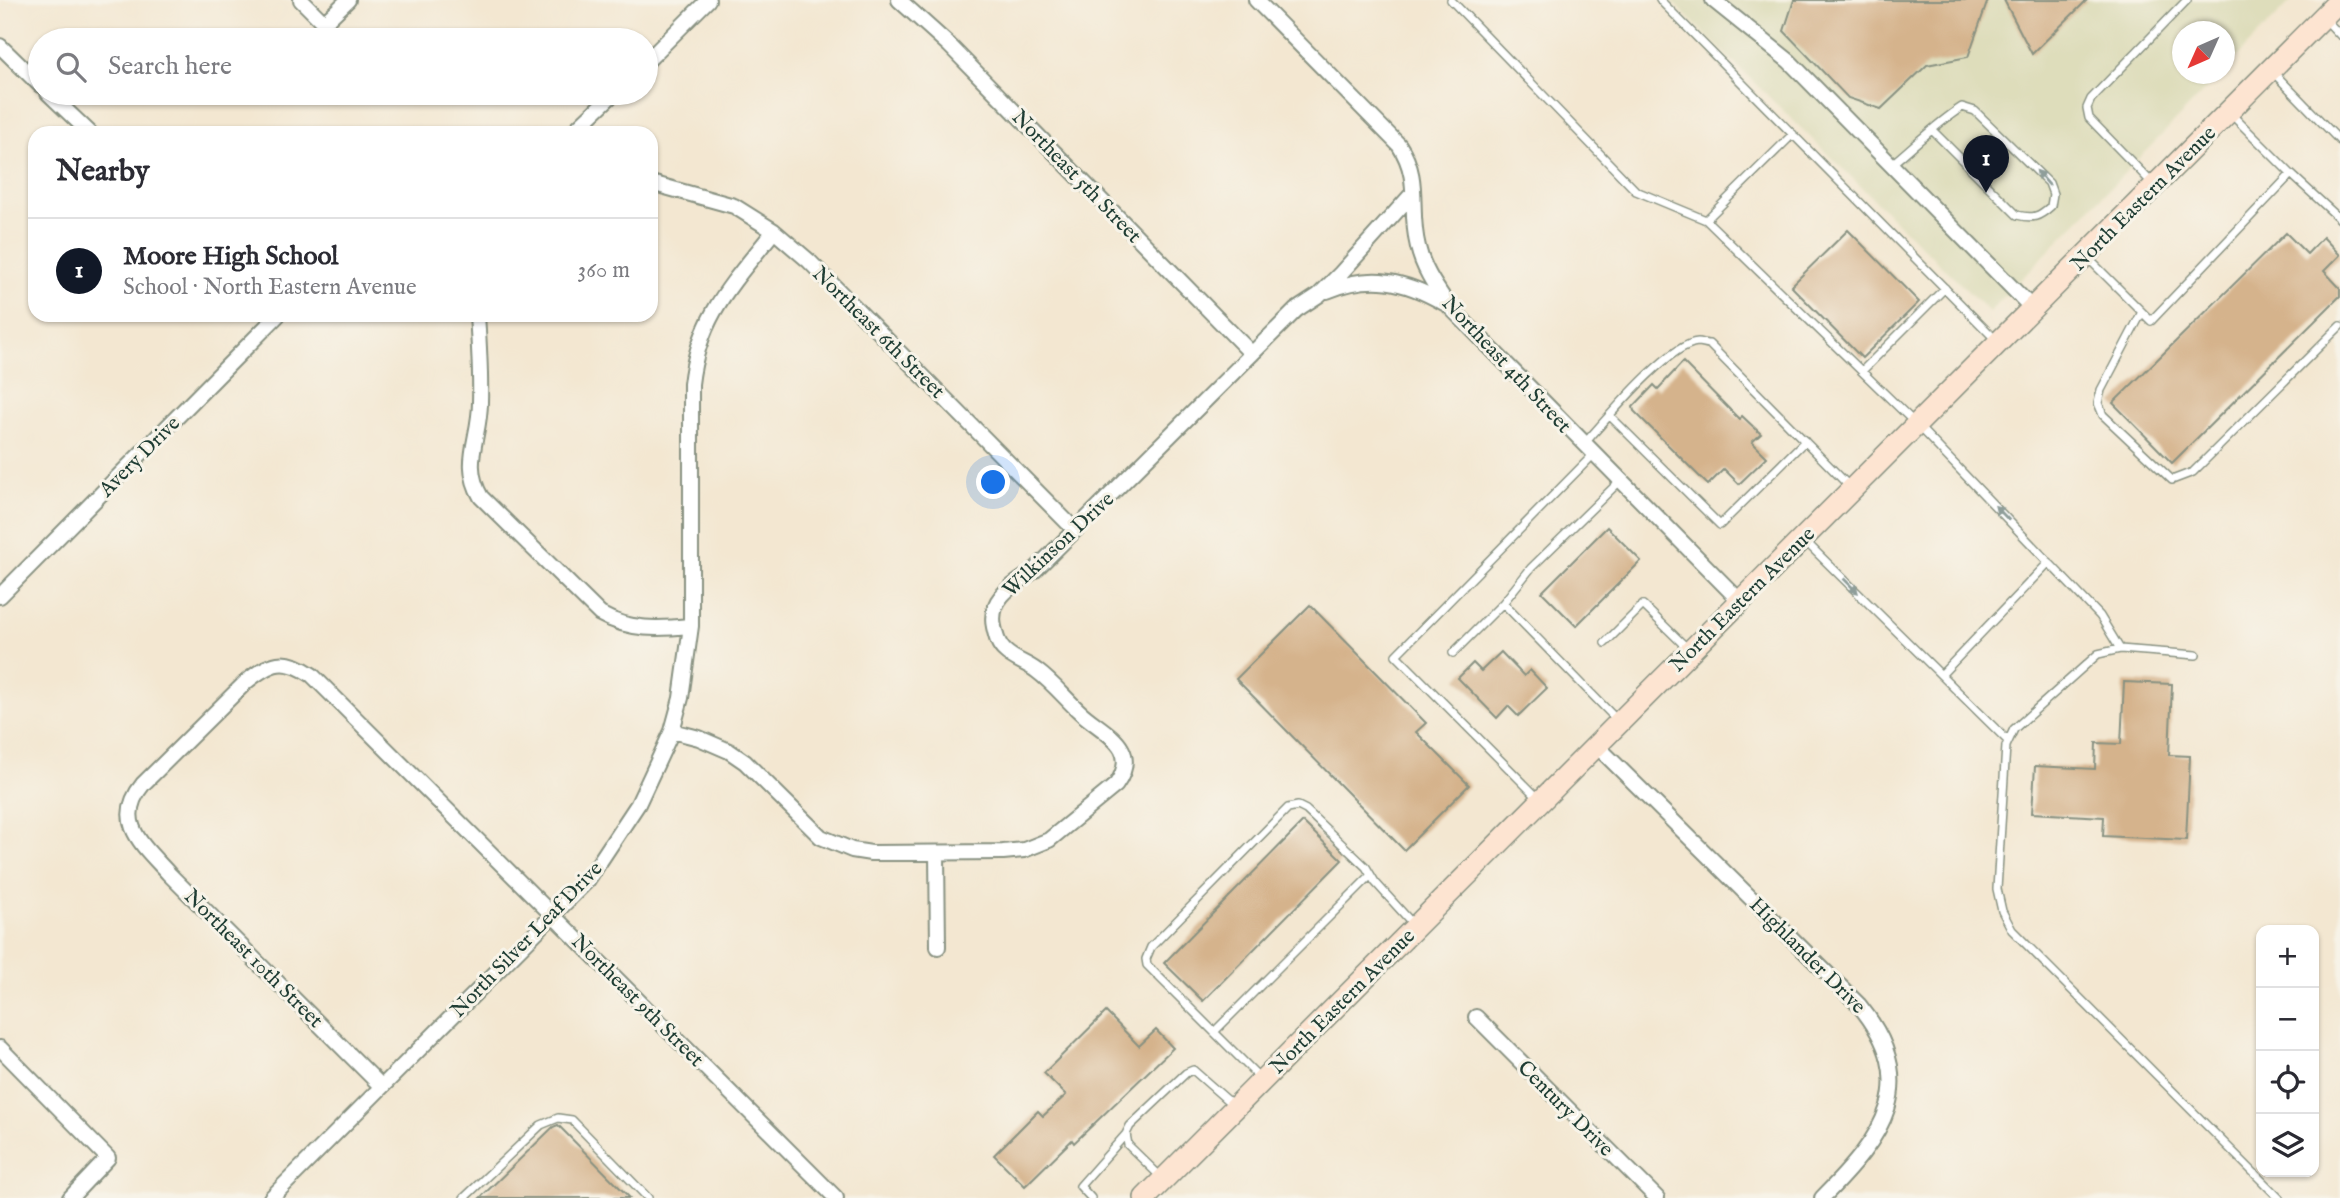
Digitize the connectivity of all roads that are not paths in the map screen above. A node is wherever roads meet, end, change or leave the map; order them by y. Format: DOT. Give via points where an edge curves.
graph roads {
  1 [pos="301,0"];
  2 [pos="348,0"];
  3 [pos="708,0"];
  4 [pos="899,0"];
  5 [pos="1256,0"];
  6 [pos="1451,0"];
  7 [pos="1660,0"];
  8 [pos="1713,0"];
  9 [pos="2187,0"];
  10 [pos="2340,0"];
  11 [pos="2323,17"];
  12 [pos="2340,35"];
  13 [pos="0,46"];
  14 [pos="658,50"];
  15 [pos="2271,70"];
  16 [pos="28,73"];
  17 [pos="61,105"];
  18 [pos="601,105"];
  19 [pos="2229,112"];
  20 [pos="83,126"];
  21 [pos="579,126"];
  22 [pos="1932,130"];
  23 [pos="1793,134"];
  24 [pos="2340,141"];
  25 [pos="1892,164"];
  26 [pos="2291,174"];
  27 [pos="658,185"];
  28 [pos="2155,186"];
  29 [pos="1413,193"];
  30 [pos="2340,219"];
  31 [pos="1706,220"];
  32 [pos="774,231"];
  33 [pos="2085,256"];
  34 [pos="1945,288"];
  35 [pos="1319,295"];
  36 [pos="1448,305"];
  37 [pos="2033,309"];
  38 [pos="2142,312"];
  39 [pos="271,322"];
  40 [pos="477,322"];
  41 [pos="2340,326"];
  42 [pos="1999,343"];
  43 [pos="1252,354"];
  44 [pos="1862,371"];
  45 [pos="1610,416"];
  46 [pos="1917,425"];
  47 [pos="1805,441"];
  48 [pos="1589,449"];
  49 [pos="1620,481"];
  50 [pos="1852,489"];
  51 [pos="1075,530"];
  52 [pos="1803,538"];
  53 [pos="2049,562"];
  54 [pos="0,596"];
  55 [pos="1740,601"];
  56 [pos="1503,603"];
  57 [pos="691,626"];
  58 [pos="1605,643"];
  59 [pos="2120,649"];
  60 [pos="1690,651"];
  61 [pos="1453,653"];
  62 [pos="2196,655"];
  63 [pos="1941,674"];
  64 [pos="1620,723"];
  65 [pos="672,732"];
  66 [pos="2008,741"];
  67 [pos="1597,746"];
  68 [pos="1541,802"];
  69 [pos="131,827"];
  70 [pos="937,853"];
  71 [pos="1370,876"];
  72 [pos="553,915"];
  73 [pos="1416,928"];
  74 [pos="938,947"];
  75 [pos="1476,1017"];
  76 [pos="1215,1031"];
  77 [pos="0,1048"];
  78 [pos="1262,1080"];
  79 [pos="381,1086"];
  80 [pos="1236,1107"];
  81 [pos="1126,1134"];
  82 [pos="1164,1179"];
  83 [pos="70,1198"];
  84 [pos="271,1198"];
  85 [pos="464,1198"];
  86 [pos="648,1198"];
  87 [pos="836,1198"];
  88 [pos="1091,1198"];
  89 [pos="1145,1198"];
  90 [pos="1657,1198"];
  91 [pos="1822,1198"];
  92 [pos="2279,1198"];
  1 -- 2 [label="street" via="324,23"];
  3 -- 14 [label="street"];
  4 -- 43 [label="street, Northeast 5th Street" via="949,45"];
  5 -- 29 [label="street, Northeast 4th Street" via="1399,145 1413,176"];
  6 -- 31 [label="lane" via="1636,191"];
  7 -- 23 [label="lane"];
  8 -- 25 [label="street" via="1789,61"];
  9 -- 28 [label="lane" via="2087,108 2089,118"];
  10 -- 11 [label="main road, North Eastern Avenue"];
  11 -- 12 [label="lane"];
  11 -- 15 [label="main road, North Eastern Avenue"];
  13 -- 16 [label="street"];
  15 -- 19 [label="main road, North Eastern Avenue"];
  15 -- 24 [label="lane"];
  17 -- 20 [label="street"];
  18 -- 21 [label="street"];
  19 -- 26 [label="lane"];
  19 -- 28 [label="main road, North Eastern Avenue"];
  22 -- 22 [label="lane, one-way" via="2017,215 2040,216 2051,206 2049,183 1975,111 1962,107"];
  22 -- 25 [label="lane"];
  23 -- 31 [label="lane"];
  23 -- 34 [label="lane"];
  25 -- 37 [label="street"];
  26 -- 30 [label="lane"];
  26 -- 38 [label="lane" via="2151,321"];
  27 -- 32 [label="street, Northeast 6th Street" via="734,206"];
  28 -- 33 [label="main road, North Eastern Avenue"];
  29 -- 35 [label="street, Wilkinson Drive"];
  29 -- 36 [label="street, Northeast 4th Street" via="1422,262"];
  31 -- 44 [label="lane"];
  32 -- 51 [label="street, Northeast 6th Street"];
  32 -- 57 [label="street, North Silver Leaf Drive" via="713,310 696,355 691,384"];
  33 -- 37 [label="main road, North Eastern Avenue"];
  33 -- 38 [label="lane"];
  34 -- 42 [label="lane"];
  34 -- 44 [label="lane"];
  35 -- 36 [label="street" via="1343,285 1383,281 1403,283"];
  35 -- 43 [label="street, Wilkinson Drive" via="1296,310"];
  36 -- 48 [label="street, Northeast 4th Street"];
  37 -- 42 [label="main road, North Eastern Avenue"];
  38 -- 41 [label="lane" via="2098,403 2103,415 2172,480 2193,472"];
  39 -- 54 [label="street, Avery Drive"];
  40 -- 57 [label="street" via="481,406 471,471 481,497 600,614 630,626"];
  42 -- 46 [label="main road, North Eastern Avenue"];
  43 -- 51 [label="street, Wilkinson Drive"];
  44 -- 46 [label="lane"];
  45 -- 47 [label="lane" via="1661,363 1698,342 1709,345"];
  45 -- 47 [label="lane" via="1720,525"];
  45 -- 48 [label="lane"];
  46 -- 50 [label="main road, North Eastern Avenue"];
  53 -- 46 [label="lane, one-way"];
  47 -- 50 [label="lane"];
  48 -- 49 [label="street, Northeast 4th Street"];
  48 -- 68 [label="lane" via="1396,655"];
  49 -- 55 [label="street, Northeast 4th Street"];
  49 -- 56 [label="lane" via="1531,568"];
  50 -- 52 [label="main road, North Eastern Avenue"];
  51 -- 70 [label="street, Wilkinson Drive" via="999,598 995,631 1005,651 1040,673 1082,714 1113,736 1123,756 1123,775 1049,841 1035,847"];
  52 -- 55 [label="main road, North Eastern Avenue"];
  52 -- 63 [label="lane, one-way"];
  53 -- 59 [label="lane" via="2100,616"];
  53 -- 63 [label="lane"];
  55 -- 60 [label="main road, North Eastern Avenue"];
  56 -- 61 [label="lane"];
  56 -- 64 [label="lane"];
  57 -- 65 [label="street, North Silver Leaf Drive"];
  58 -- 60 [label="lane" via="1643,606"];
  59 -- 62 [label="lane"];
  59 -- 66 [label="lane" via="2098,654 2014,729"];
  60 -- 64 [label="main road, North Eastern Avenue"];
  63 -- 66 [label="lane"];
  64 -- 67 [label="main road, North Eastern Avenue"];
  65 -- 70 [label="street, Wilkinson Drive" via="699,738 745,762 832,843 871,853"];
  65 -- 72 [label="street, North Silver Leaf Drive" via="620,834 587,881"];
  66 -- 92 [label="lane" via="1997,889 2012,930"];
  67 -- 68 [label="main road, North Eastern Avenue"];
  67 -- 91 [label="street, Highlander Drive" via="1859,1005 1882,1039 1892,1087 1889,1107 1867,1150"];
  68 -- 73 [label="main road, North Eastern Avenue"];
  69 -- 72 [label="street, Northeast 9th Street" via="132,803 143,784 246,682 260,670 285,662 312,675"];
  69 -- 79 [label="street, Northeast 10th Street" via="169,874"];
  70 -- 74 [label="street"];
  71 -- 73 [label="lane"];
  71 -- 76 [label="lane"];
  71 -- 76 [label="lane" via="1306,810 1288,808 1148,953 1147,965"];
  72 -- 79 [label="street, North Silver Leaf Drive"];
  72 -- 87 [label="street, Northeast 9th Street"];
  73 -- 78 [label="main road, North Eastern Avenue"];
  75 -- 90 [label="street, Century Drive"];
  76 -- 78 [label="lane"];
  77 -- 83 [label="street" via="108,1158"];
  78 -- 80 [label="main road, North Eastern Avenue"];
  79 -- 84 [label="street, North Silver Leaf Drive"];
  80 -- 81 [label="lane" via="1193,1070"];
  80 -- 82 [label="main road, North Eastern Avenue"];
  81 -- 82 [label="lane" via="1128,1145"];
  81 -- 88 [label="lane" via="1080,1186"];
  82 -- 89 [label="main road, North Eastern Avenue"];
  85 -- 86 [label="lane" via="541,1125 558,1118 572,1120"];
}
